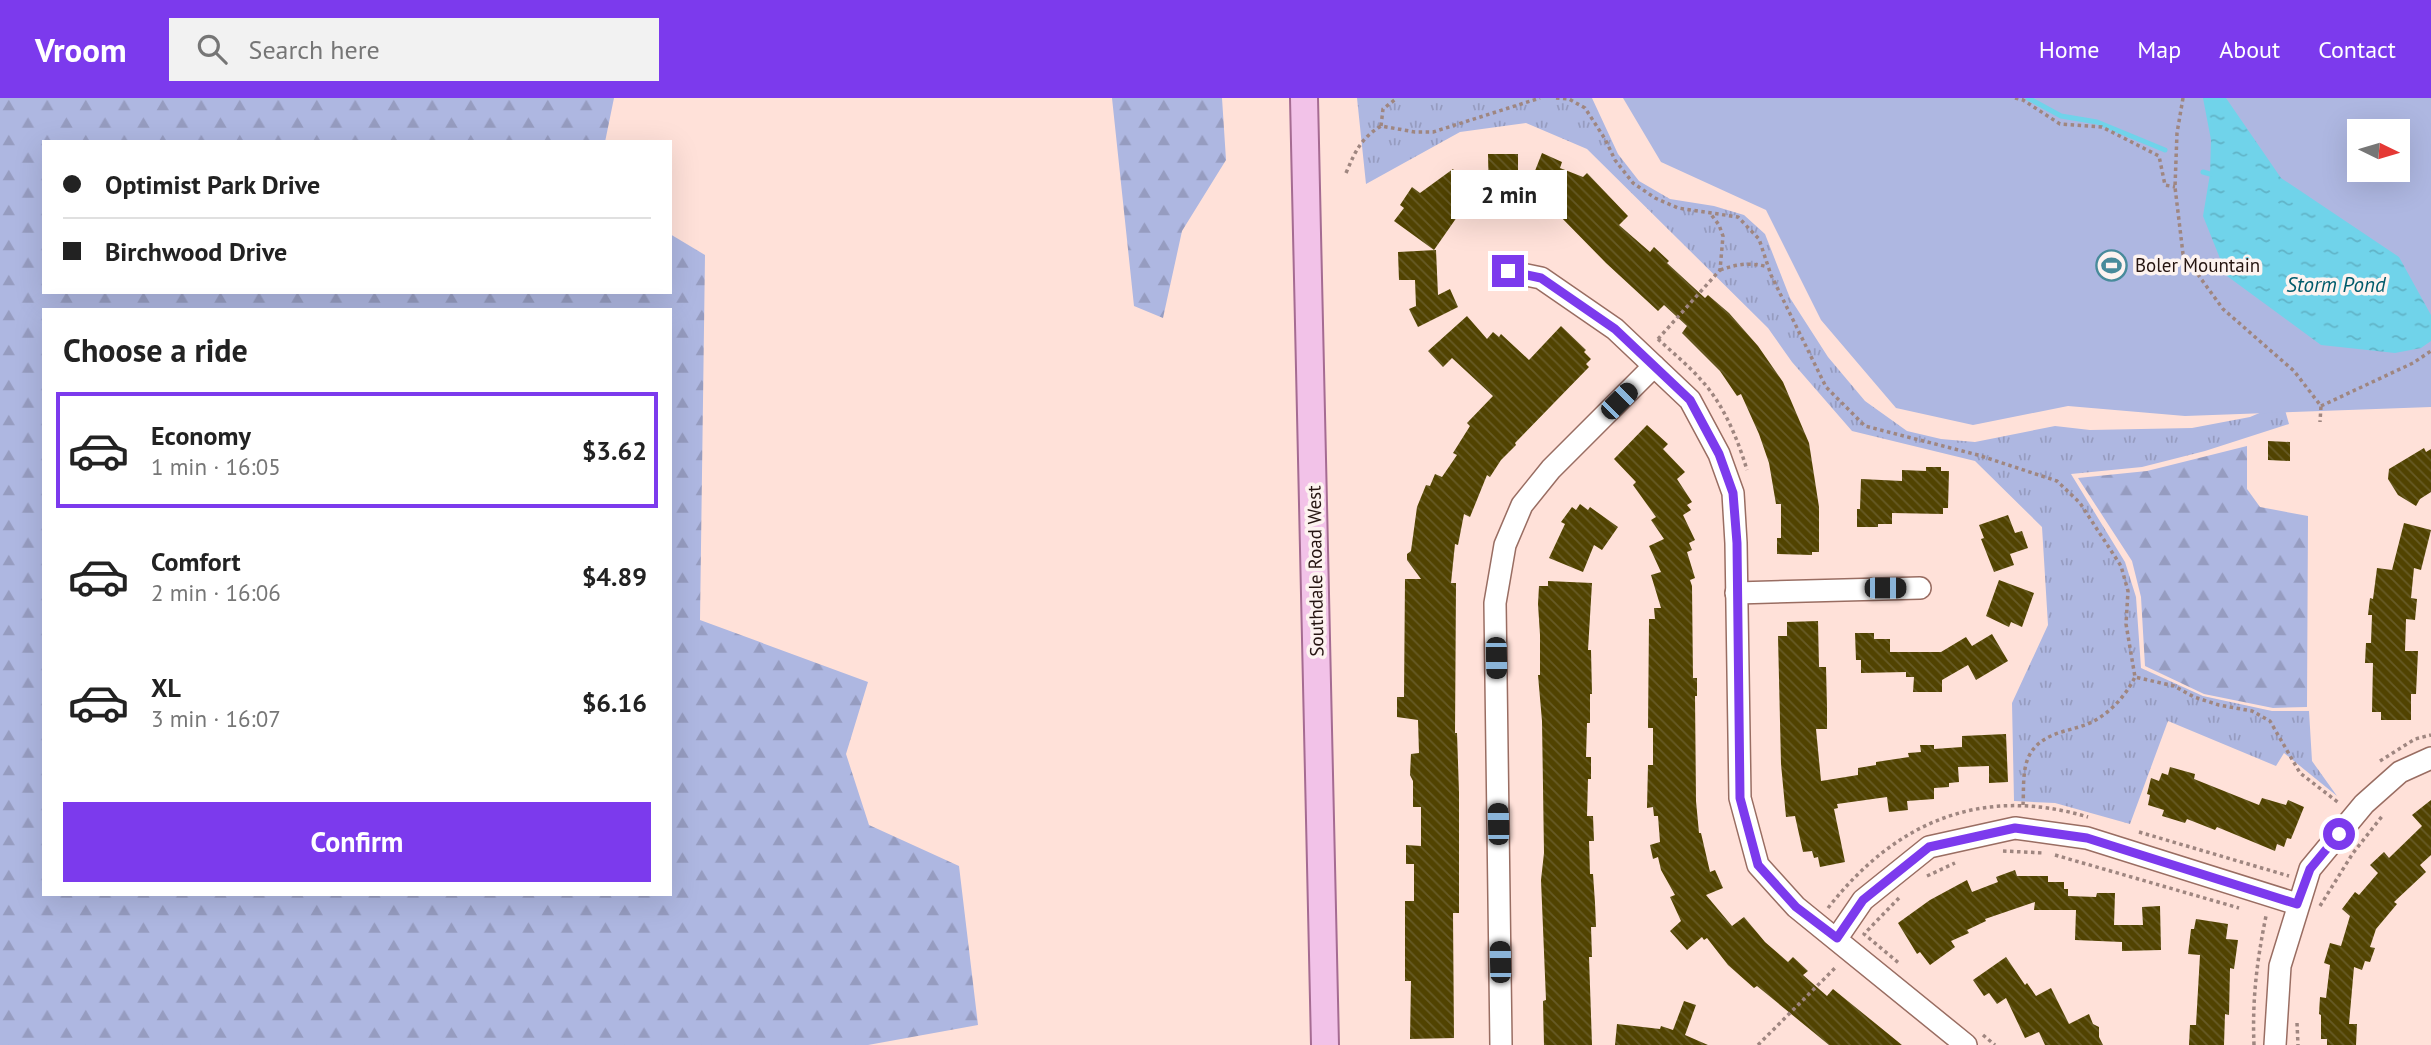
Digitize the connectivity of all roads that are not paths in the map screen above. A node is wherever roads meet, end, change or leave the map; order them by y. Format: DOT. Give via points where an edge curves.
graph roads {
  1 [pos="1304,98"];
  2 [pos="1508,271"];
  3 [pos="1648,361"];
  4 [pos="1920,588"];
  5 [pos="1736,593"];
  6 [pos="2431,758"];
  7 [pos="2307,908"];
  8 [pos="1837,938"];
  9 [pos="1970,1036"];
  10 [pos="1325,1045"];
  11 [pos="1500,1045"];
  12 [pos="2275,1045"];
  1 -- 10 [label="main road, Southdale Road West"];
  2 -- 3 [label="street" via="1541,278 1615,329"];
  3 -- 5 [label="street" via="1690,400 1719,454 1733,493"];
  3 -- 11 [label="street" via="1522,505 1505,545 1495,603"];
  4 -- 5 [label="street"];
  5 -- 8 [label="street" via="1740,798 1758,865 1796,907"];
  6 -- 7 [label="street" via="2400,772 2364,804 2310,869"];
  7 -- 8 [label="street" via="2087,838 2015,828 1929,847 1863,900"];
  7 -- 12 [label="street" via="2280,966"];
  8 -- 9 [label="street"];
}
